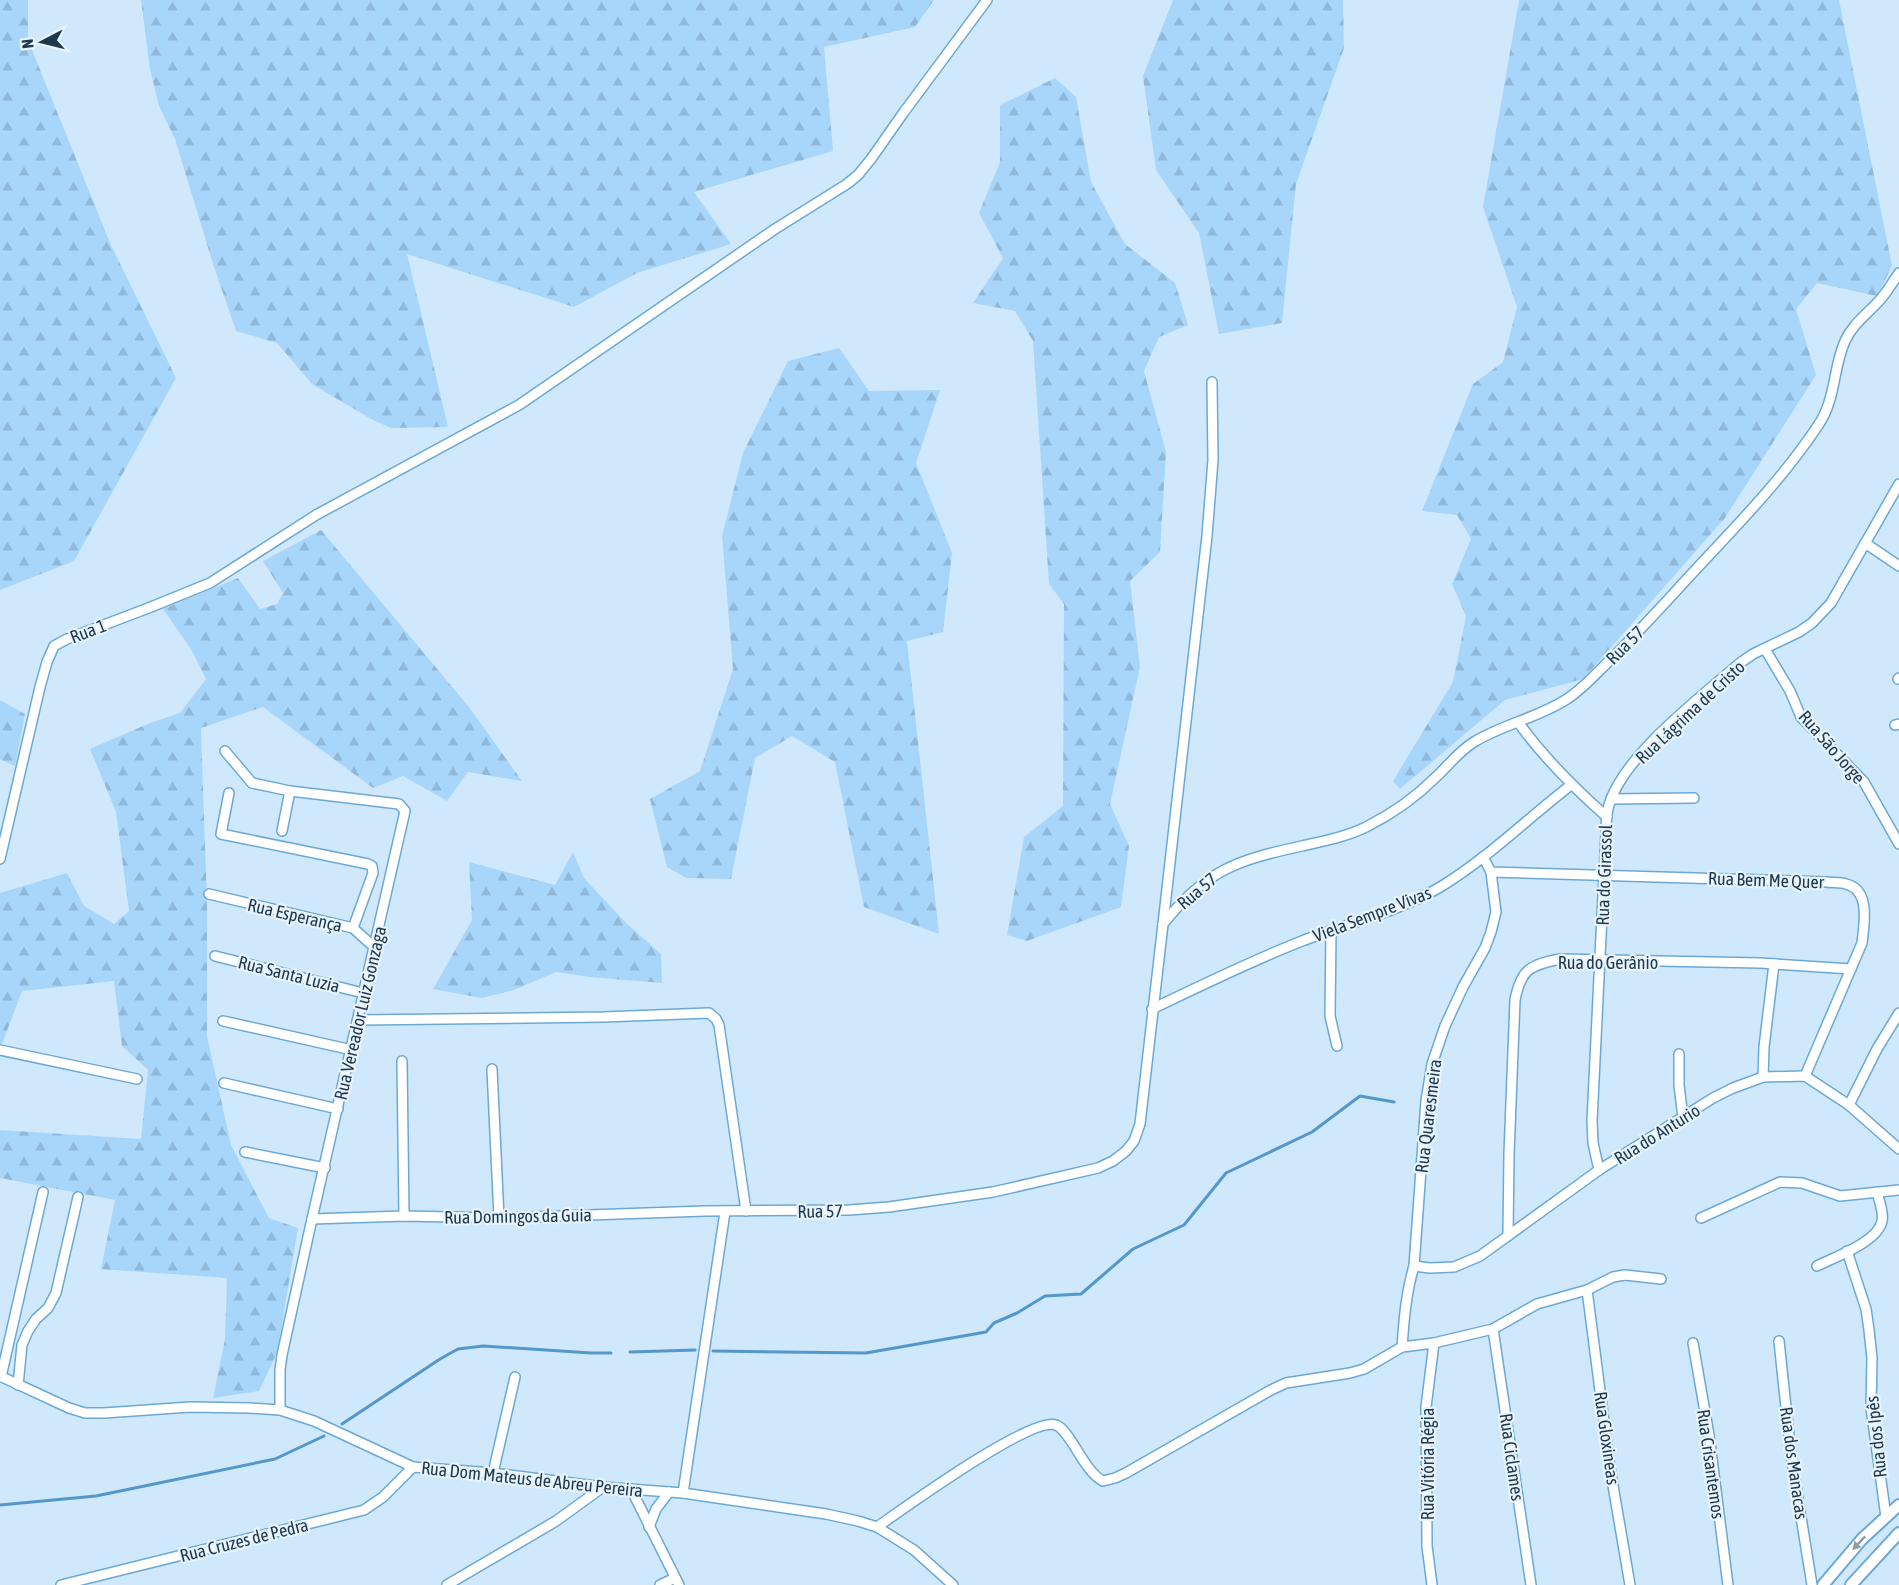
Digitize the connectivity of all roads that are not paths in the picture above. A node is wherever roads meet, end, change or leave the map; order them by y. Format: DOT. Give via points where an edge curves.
graph roads {
  1 [pos="987,0"];
  2 [pos="1899,273"];
  3 [pos="1212,382"];
  4 [pos="1899,484"];
  5 [pos="1866,543"];
  6 [pos="1899,566"];
  7 [pos="1765,649"];
  8 [pos="1518,722"];
  9 [pos="225,751"];
  10 [pos="1571,785"];
  11 [pos="290,791"];
  12 [pos="229,793"];
  13 [pos="1694,798"];
  14 [pos="1611,799"];
  15 [pos="1607,817"];
  16 [pos="282,831"];
  17 [pos="1899,844"];
  18 [pos="1483,857"];
  19 [pos="0,859"];
  20 [pos="1491,872"];
  21 [pos="1604,875"];
  22 [pos="209,894"];
  23 [pos="1163,924"];
  24 [pos="353,928"];
  25 [pos="1331,931"];
  26 [pos="374,947"];
  27 [pos="215,956"];
  28 [pos="1601,960"];
  29 [pos="1774,964"];
  30 [pos="1851,969"];
  31 [pos="363,993"];
  32 [pos="1152,1009"];
  33 [pos="1899,1013"];
  34 [pos="358,1020"];
  35 [pos="223,1021"];
  36 [pos="1337,1046"];
  37 [pos="0,1050"];
  38 [pos="352,1050"];
  39 [pos="1679,1054"];
  40 [pos="402,1061"];
  41 [pos="492,1069"];
  42 [pos="1805,1076"];
  43 [pos="1763,1077"];
  44 [pos="137,1079"];
  45 [pos="224,1083"];
  46 [pos="1850,1105"];
  47 [pos="338,1110"];
  48 [pos="1683,1118"];
  49 [pos="1899,1149"];
  50 [pos="245,1152"];
  51 [pos="325,1168"];
  52 [pos="1599,1170"];
  53 [pos="1899,1190"];
  54 [pos="43,1192"];
  55 [pos="1877,1192"];
  56 [pos="78,1197"];
  57 [pos="746,1211"];
  58 [pos="725,1212"];
  59 [pos="404,1216"];
  60 [pos="499,1218"];
  61 [pos="1701,1218"];
  62 [pos="312,1219"];
  63 [pos="1508,1236"];
  64 [pos="1847,1251"];
  65 [pos="1414,1266"];
  66 [pos="1817,1266"];
  67 [pos="1661,1279"];
  68 [pos="1587,1290"];
  69 [pos="1493,1329"];
  70 [pos="1779,1341"];
  71 [pos="1434,1343"];
  72 [pos="1693,1343"];
  73 [pos="1402,1347"];
  74 [pos="0,1377"];
  75 [pos="515,1377"];
  76 [pos="18,1385"];
  77 [pos="280,1410"];
  78 [pos="413,1467"];
  79 [pos="494,1473"];
  80 [pos="603,1487"];
  81 [pos="631,1488"];
  82 [pos="669,1492"];
  83 [pos="683,1493"];
  84 [pos="1899,1505"];
  85 [pos="1886,1517"];
  86 [pos="649,1527"];
  87 [pos="877,1527"];
  88 [pos="1899,1533"];
  89 [pos="677,1581"];
  90 [pos="61,1585"];
  91 [pos="447,1585"];
  92 [pos="660,1585"];
  93 [pos="953,1585"];
  94 [pos="1431,1585"];
  95 [pos="1531,1585"];
  96 [pos="1630,1585"];
  97 [pos="1728,1585"];
  98 [pos="1812,1585"];
  99 [pos="1823,1585"];
  100 [pos="1851,1585"];
  1 -- 19 [label="street, Rua 1" via="871,159 852,179 519,405 316,515 210,583 54,646 40,687"];
  2 -- 8 [label="street, Rua 57" via="1845,341 1832,397 1821,421 1783,474 1585,685 1559,704"];
  3 -- 23 [label="street" via="1213,460 1207,536"];
  4 -- 5 [label="street, Rua Lágrima de Cristo"];
  5 -- 6 [label="street"];
  5 -- 7 [label="street, Rua Lágrima de Cristo" via="1831,603 1812,623"];
  7 -- 14 [label="street, Rua Lágrima de Cristo" via="1740,663 1647,747"];
  7 -- 17 [label="street, Rua São Jorge" via="1801,717 1864,782"];
  8 -- 10 [label="street, Rua do Girassol"];
  8 -- 23 [label="street, Rua 57" via="1472,743 1409,801 1361,830 1227,867 1196,888"];
  9 -- 11 [label="street, Rua Vereador Luiz Gonzaga" via="252,783"];
  10 -- 15 [label="street, Rua do Girassol"];
  10 -- 18 [label="street, Viela Sempre Vivas"];
  11 -- 16 [label="street"];
  11 -- 26 [label="street, Rua Vereador Luiz Gonzaga" via="399,804 404,808"];
  12 -- 24 [label="street" via="221,834 372,866 374,873"];
  13 -- 14 [label="street"];
  14 -- 15 [label="street, Rua Lágrima de Cristo"];
  15 -- 21 [label="street, Rua do Girassol"];
  18 -- 20 [label="street"];
  18 -- 25 [label="street, Viela Sempre Vivas" via="1418,899"];
  20 -- 21 [label="street, Rua Bem Me Quer"];
  20 -- 65 [label="street, Rua Quaresmeira" via="1496,912 1491,932 1431,1064"];
  21 -- 28 [label="street, Rua do Girassol"];
  21 -- 30 [label="street, Rua Bem Me Quer" via="1854,887 1864,909 1864,922 1862,943"];
  22 -- 24 [label="street, Rua Esperança"];
  23 -- 32 [label="street, Rua 57"];
  24 -- 26 [label="street, Rua Esperança"];
  25 -- 32 [label="street, Viela Sempre Vivas" via="1250,963"];
  25 -- 36 [label="street" via="1330,1016"];
  26 -- 31 [label="street, Rua Vereador Luiz Gonzaga"];
  27 -- 31 [label="street, Rua Santa Luzia"];
  28 -- 29 [label="street, Rua do Gerânio"];
  28 -- 52 [label="street, Rua do Girassol" via="1592,1121"];
  28 -- 63 [label="street, Rua do Gerânio" via="1560,959 1537,964 1517,988"];
  29 -- 30 [label="street, Rua do Gerânio"];
  29 -- 43 [label="street"];
  30 -- 42 [label="street, Rua Bem Me Quer"];
  31 -- 34 [label="street, Rua Vereador Luiz Gonzaga"];
  32 -- 57 [label="street, Rua 57" via="1140,1124 1126,1151 1113,1161 1098,1168 993,1192 889,1207"];
  33 -- 46 [label="street"];
  34 -- 38 [label="street, Rua Vereador Luiz Gonzaga"];
  34 -- 57 [label="street" via="709,1013 719,1025"];
  35 -- 38 [label="street"];
  37 -- 44 [label="street"];
  38 -- 47 [label="street, Rua Vereador Luiz Gonzaga"];
  39 -- 48 [label="street"];
  40 -- 59 [label="street"];
  41 -- 60 [label="street"];
  42 -- 43 [label="street, Rua do Anturio"];
  42 -- 46 [label="street"];
  43 -- 48 [label="street, Rua do Anturio" via="1732,1088"];
  45 -- 47 [label="street"];
  46 -- 49 [label="street"];
  47 -- 51 [label="street, Rua Vereador Luiz Gonzaga"];
  48 -- 52 [label="street, Rua do Anturio"];
  50 -- 51 [label="street"];
  51 -- 62 [label="street, Rua Vereador Luiz Gonzaga"];
  52 -- 63 [label="street, Rua do Anturio"];
  53 -- 55 [label="street"];
  54 -- 74 [label="street"];
  55 -- 61 [label="street" via="1840,1196 1802,1183 1780,1182"];
  55 -- 64 [label="street" via="1883,1214 1879,1230"];
  56 -- 76 [label="street" via="56,1293 22,1345"];
  57 -- 58 [label="street, Rua 57"];
  58 -- 60 [label="street, Rua Domingos da Guia"];
  58 -- 83 [label="street"];
  59 -- 60 [label="street, Rua Domingos da Guia"];
  59 -- 62 [label="street, Rua Domingos da Guia"];
  62 -- 77 [label="street, Rua Vereador Luiz Gonzaga" via="279,1371"];
  63 -- 65 [label="street, Rua do Anturio" via="1454,1268"];
  64 -- 66 [label="street"];
  64 -- 85 [label="street, Rua dos Ipês" via="1866,1309 1872,1358 1871,1408"];
  65 -- 73 [label="street, Rua Quaresmeira"];
  67 -- 68 [label="street" via="1625,1275"];
  68 -- 69 [label="street" via="1537,1304"];
  68 -- 96 [label="street, Rua Gloxineas"];
  69 -- 71 [label="street"];
  69 -- 95 [label="street, Rua Ciclames"];
  70 -- 98 [label="street, Rua dos Manacas" via="1791,1455"];
  71 -- 73 [label="street"];
  71 -- 94 [label="street, Rua Vitória Régia" via="1426,1407"];
  72 -- 97 [label="street, Rua Crisantemos"];
  73 -- 87 [label="street" via="1350,1373 1286,1383 1108,1480 1103,1481 1093,1473 1060,1427 1042,1426 966,1465"];
  74 -- 76 [label="street, Rua Dom Mateus de Abreu Pereira"];
  75 -- 79 [label="street"];
  76 -- 77 [label="street, Rua Dom Mateus de Abreu Pereira" via="85,1413 190,1407"];
  77 -- 78 [label="street, Rua Dom Mateus de Abreu Pereira" via="314,1421"];
  78 -- 79 [label="street, Rua Dom Mateus de Abreu Pereira"];
  78 -- 90 [label="street, Rua Cruzes de Pedra" via="364,1510"];
  79 -- 80 [label="street, Rua Dom Mateus de Abreu Pereira"];
  80 -- 81 [label="street, Rua Dom Mateus de Abreu Pereira"];
  80 -- 91 [label="street" via="556,1521"];
  81 -- 82 [label="street, Rua Dom Mateus de Abreu Pereira"];
  81 -- 86 [label="street"];
  82 -- 83 [label="street, Rua Dom Mateus de Abreu Pereira"];
  82 -- 86 [label="street"];
  83 -- 87 [label="street, Rua Dom Mateus de Abreu Pereira" via="826,1514"];
  84 -- 85 [label="street"];
  85 -- 99 [label="street, one-way"];
  86 -- 89 [label="street"];
  87 -- 93 [label="street, Rua Dom Mateus de Abreu Pereira" via="914,1550"];
  88 -- 100 [label="street"];
  89 -- 92 [label="street"];
}
